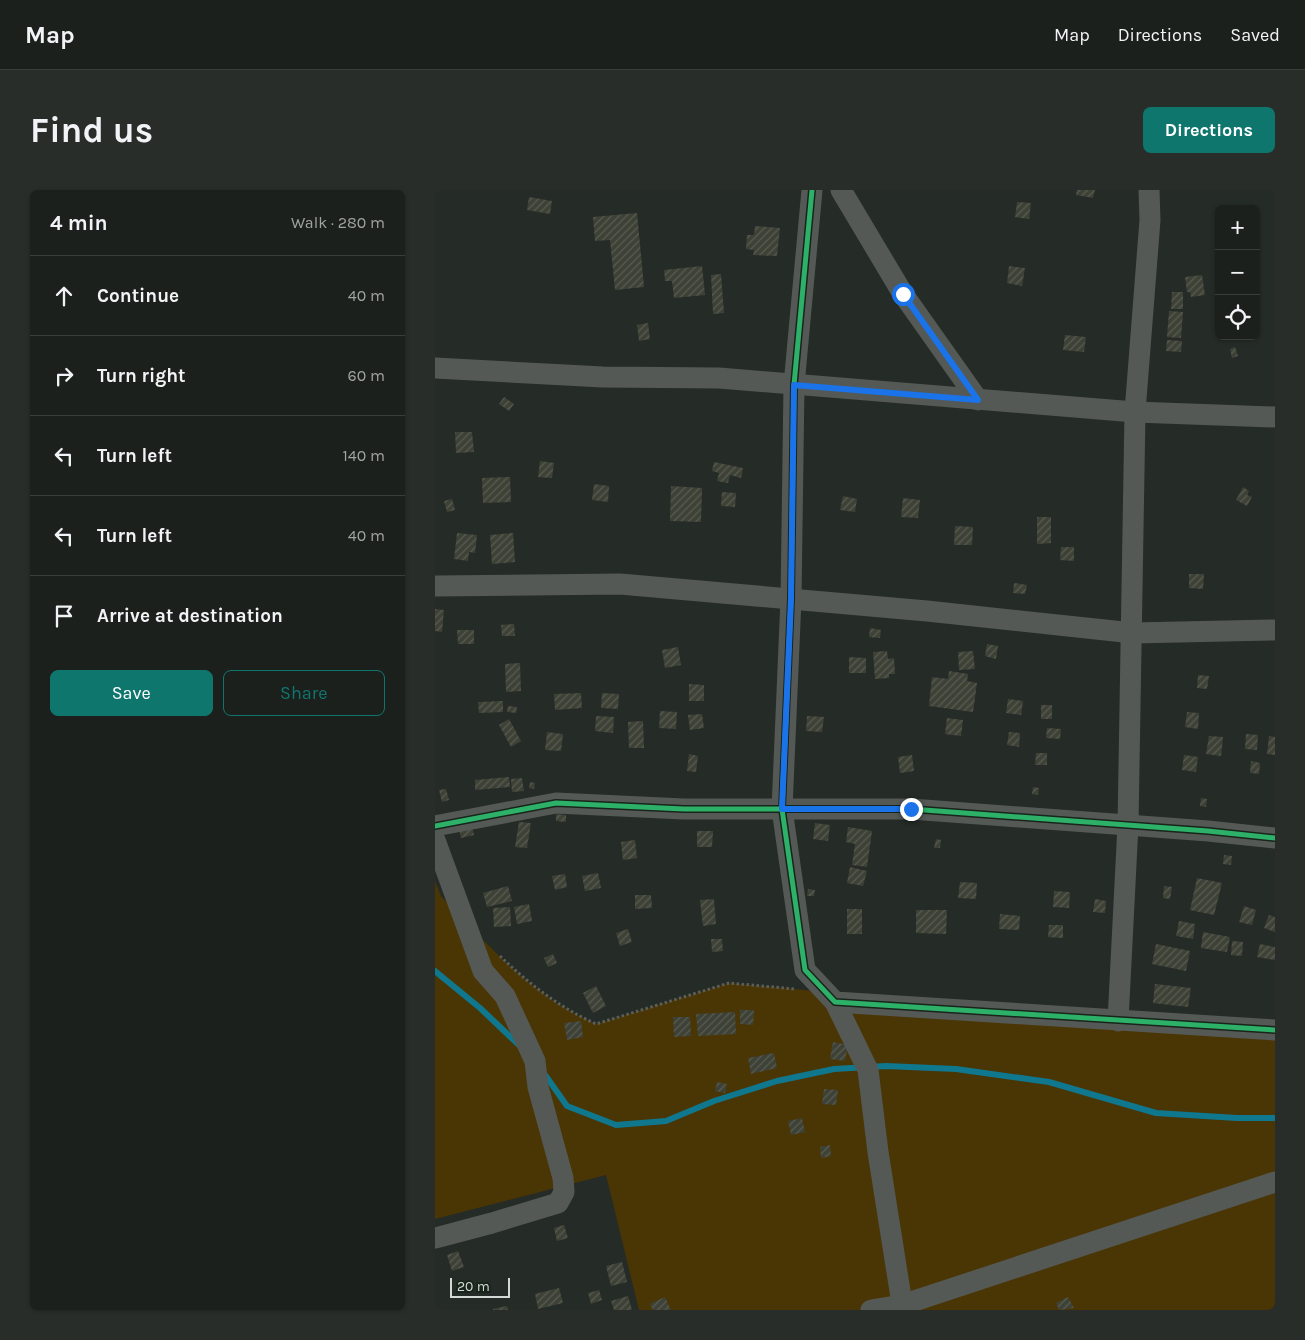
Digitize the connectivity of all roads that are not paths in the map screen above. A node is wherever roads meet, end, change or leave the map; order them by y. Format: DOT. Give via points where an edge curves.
graph roads {
  1 [pos="812,190"];
  2 [pos="841,190"];
  3 [pos="1149,190"];
  4 [pos="435,368"];
  5 [pos="794,385"];
  6 [pos="978,400"];
  7 [pos="1135,412"];
  8 [pos="1275,417"];
  9 [pos="435,586"];
  10 [pos="791,599"];
  11 [pos="1275,630"];
  12 [pos="1133,633"];
  13 [pos="782,809"];
  14 [pos="1128,825"];
  15 [pos="435,826"];
  16 [pos="1275,838"];
  17 [pos="435,840"];
  18 [pos="835,1002"];
  19 [pos="1118,1021"];
  20 [pos="1275,1030"];
  21 [pos="1275,1182"];
  22 [pos="435,1238"];
  23 [pos="903,1307"];
  24 [pos="871,1310"];
  1 -- 5 [label="street"];
  2 -- 6 [label="street" via="903,294"];
  3 -- 7 [label="street" via="1150,220"];
  4 -- 5 [label="street" via="603,377 719,378"];
  5 -- 6 [label="street"];
  5 -- 10 [label="street"];
  6 -- 7 [label="street"];
  7 -- 8 [label="street"];
  7 -- 12 [label="street"];
  9 -- 10 [label="street" via="620,584"];
  10 -- 12 [label="street"];
  10 -- 13 [label="street"];
  11 -- 12 [label="street"];
  12 -- 14 [label="street"];
  13 -- 14 [label="street" via="911,809"];
  13 -- 15 [label="street" via="685,809 556,803"];
  13 -- 18 [label="street" via="805,970"];
  14 -- 16 [label="street"];
  14 -- 19 [label="street"];
  17 -- 22 [label="street" via="483,971 505,996 535,1061 538,1087 564,1192 558,1203"];
  18 -- 19 [label="street"];
  18 -- 23 [label="street" via="868,1070"];
  19 -- 20 [label="street"];
  21 -- 23 [label="street"];
  23 -- 24 [label="street"];
}
